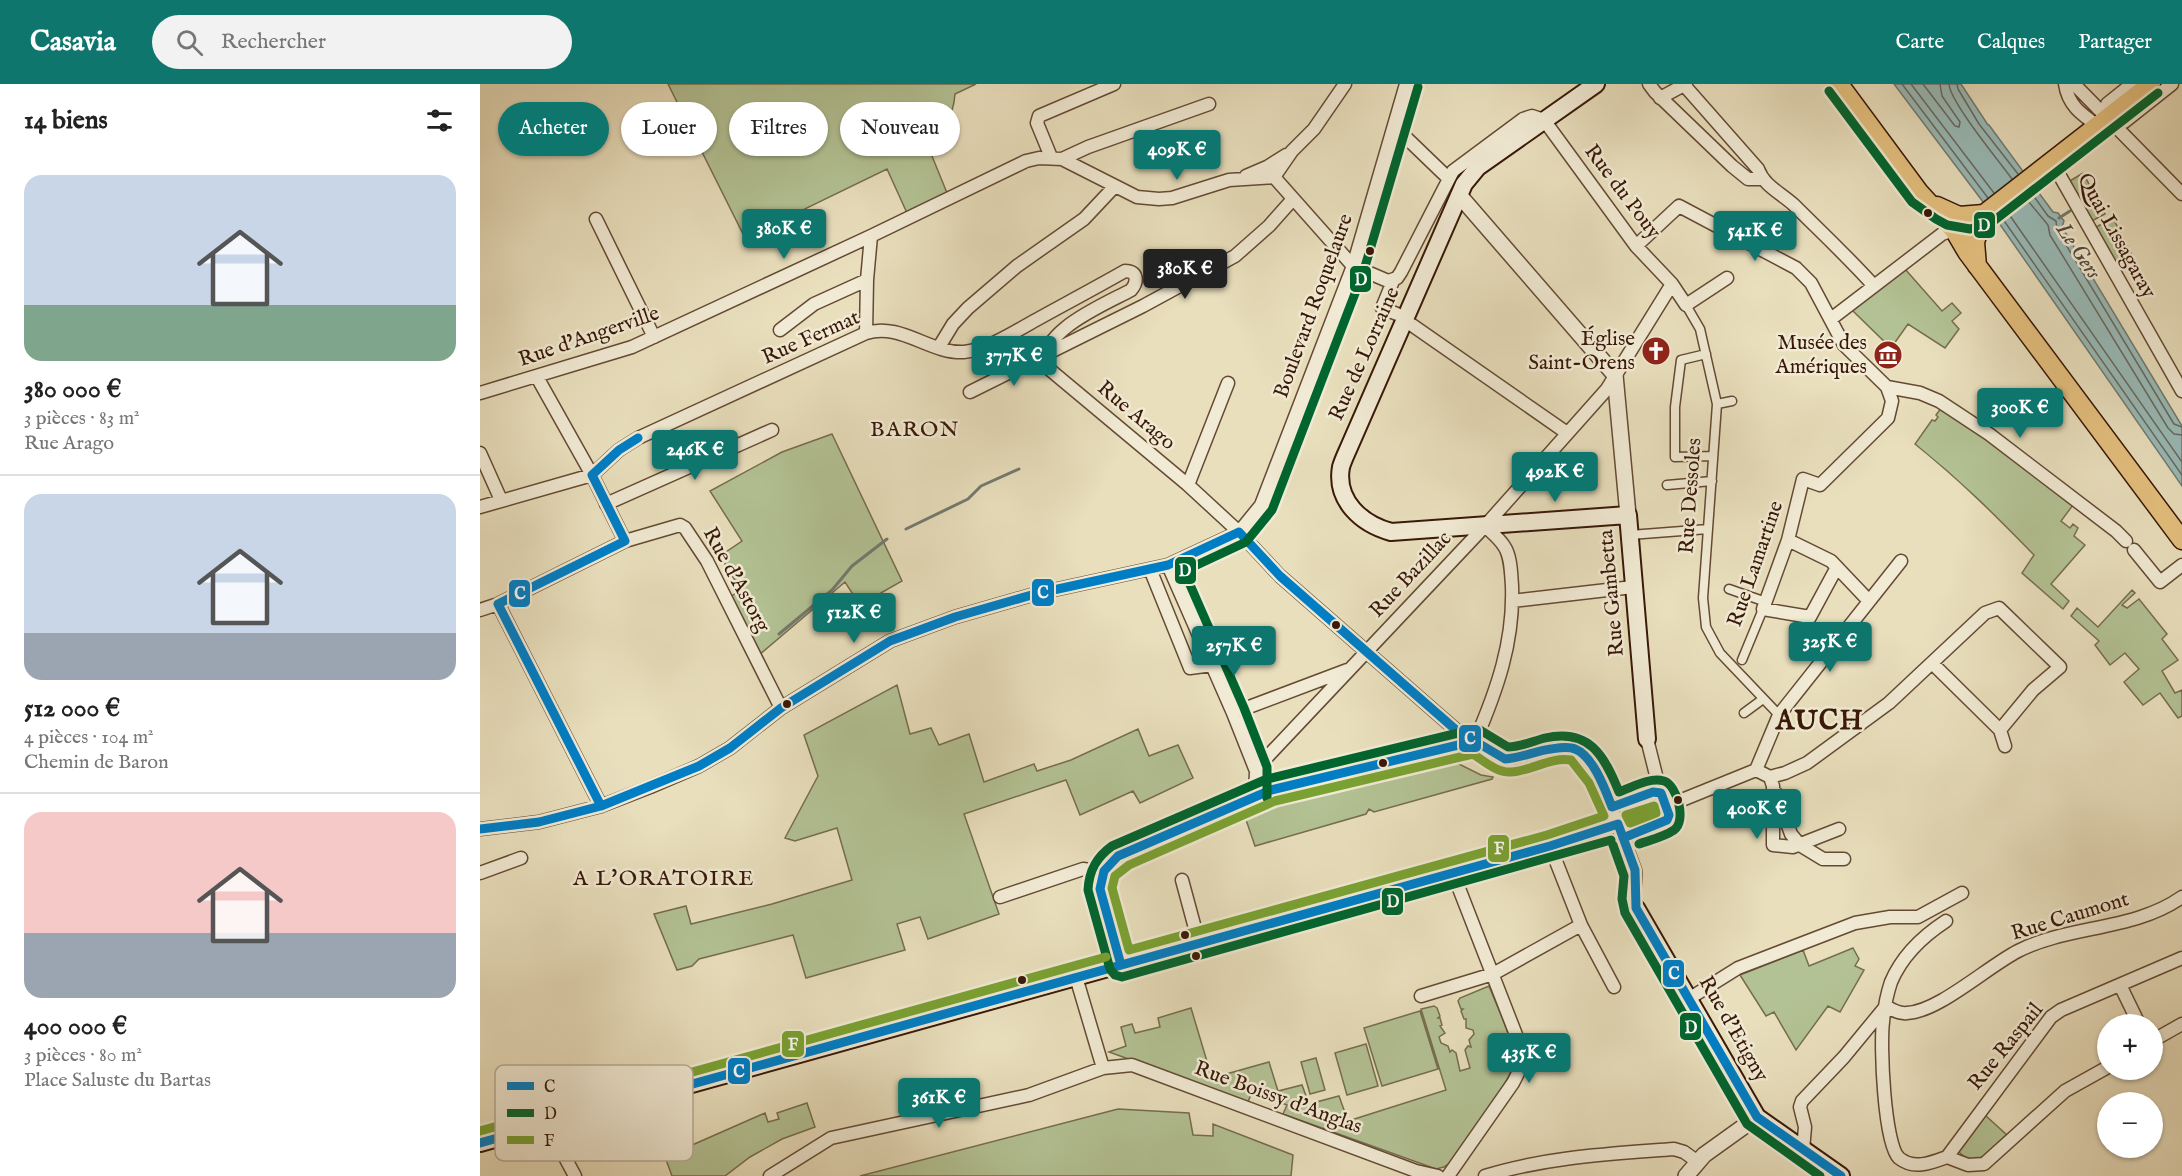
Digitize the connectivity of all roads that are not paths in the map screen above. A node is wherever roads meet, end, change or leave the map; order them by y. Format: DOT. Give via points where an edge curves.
graph roads {
  1 [pos="1114,84"];
  2 [pos="1346,84"];
  3 [pos="1406,84"];
  4 [pos="1649,84"];
  5 [pos="1839,84"];
  6 [pos="2065,84"];
  7 [pos="2074,84"];
  8 [pos="2132,84"];
  9 [pos="2151,84"];
  10 [pos="2172,84"];
  11 [pos="1685,85"];
  12 [pos="1591,86"];
  13 [pos="1660,98"];
  14 [pos="1209,104"];
  15 [pos="1544,120"];
  16 [pos="2103,122"];
  17 [pos="1394,126"];
  18 [pos="1292,151"];
  19 [pos="1057,158"];
  20 [pos="2050,164"];
  21 [pos="1274,177"];
  22 [pos="1448,178"];
  23 [pos="1239,179"];
  24 [pos="1761,179"];
  25 [pos="1115,186"];
  26 [pos="2180,188"];
  27 [pos="1459,195"];
  28 [pos="1293,199"];
  29 [pos="1984,214"];
  30 [pos="596,219"];
  31 [pos="1957,223"];
  32 [pos="871,236"];
  33 [pos="1636,246"];
  34 [pos="1353,266"];
  35 [pos="1977,266"];
  36 [pos="1727,278"];
  37 [pos="867,279"];
  38 [pos="1393,281"];
  39 [pos="1672,284"];
  40 [pos="1874,286"];
  41 [pos="1686,305"];
  42 [pos="1397,314"];
  43 [pos="1831,319"];
  44 [pos="1412,325"];
  45 [pos="780,330"];
  46 [pos="866,333"];
  47 [pos="654,337"];
  48 [pos="939,347"];
  49 [pos="1706,354"];
  50 [pos="1045,355"];
  51 [pos="1615,375"];
  52 [pos="537,377"];
  53 [pos="1228,383"];
  54 [pos="1887,387"];
  55 [pos="2182,391"];
  56 [pos="970,392"];
  57 [pos="480,393"];
  58 [pos="1732,401"];
  59 [pos="1717,404"];
  60 [pos="772,430"];
  61 [pos="1567,433"];
  62 [pos="480,453"];
  63 [pos="1713,456"];
  64 [pos="592,475"];
  65 [pos="1712,482"];
  66 [pos="1188,485"];
  67 [pos="1667,485"];
  68 [pos="501,500"];
  69 [pos="606,504"];
  70 [pos="480,507"];
  71 [pos="1628,515"];
  72 [pos="1485,526"];
  73 [pos="1708,529"];
  74 [pos="1239,532"];
  75 [pos="1630,535"];
  76 [pos="1788,540"];
  77 [pos="2182,540"];
  78 [pos="625,541"];
  79 [pos="1900,561"];
  80 [pos="1168,565"];
  81 [pos="2182,565"];
  82 [pos="1837,567"];
  83 [pos="1146,570"];
  84 [pos="1633,586"];
  85 [pos="1729,588"];
  86 [pos="1512,601"];
  87 [pos="1869,601"];
  88 [pos="498,604"];
  89 [pos="1764,605"];
  90 [pos="480,610"];
  91 [pos="1366,652"];
  92 [pos="1742,660"];
  93 [pos="1933,664"];
  94 [pos="1212,665"];
  95 [pos="1351,668"];
  96 [pos="1763,699"];
  97 [pos="782,708"];
  98 [pos="1233,713"];
  99 [pos="1744,713"];
  100 [pos="1779,715"];
  101 [pos="2000,730"];
  102 [pos="1647,740"];
  103 [pos="1475,741"];
  104 [pos="1459,745"];
  105 [pos="2005,746"];
  106 [pos="1582,753"];
  107 [pos="1756,770"];
  108 [pos="1256,771"];
  109 [pos="1772,781"];
  110 [pos="1658,792"];
  111 [pos="601,806"];
  112 [pos="1667,806"];
  113 [pos="1612,807"];
  114 [pos="1618,824"];
  115 [pos="480,829"];
  116 [pos="1839,829"];
  117 [pos="1589,834"];
  118 [pos="1623,838"];
  119 [pos="1800,845"];
  120 [pos="1550,846"];
  121 [pos="521,858"];
  122 [pos="1844,859"];
  123 [pos="1103,872"];
  124 [pos="480,873"];
  125 [pos="1453,873"];
  126 [pos="1182,880"];
  127 [pos="1962,893"];
  128 [pos="1000,897"];
  129 [pos="2182,897"];
  130 [pos="1636,908"];
  131 [pos="1946,921"];
  132 [pos="1581,925"];
  133 [pos="1193,945"];
  134 [pos="2182,957"];
  135 [pos="1121,965"];
  136 [pos="1493,974"];
  137 [pos="1076,977"];
  138 [pos="2120,985"];
  139 [pos="1614,987"];
  140 [pos="1421,996"];
  141 [pos="1690,998"];
  142 [pos="1886,1006"];
  143 [pos="2134,1014"];
  144 [pos="2182,1024"];
  145 [pos="2163,1035"];
  146 [pos="1102,1068"];
  147 [pos="2097,1073"];
  148 [pos="693,1083"];
  149 [pos="1758,1117"];
  150 [pos="495,1139"];
  151 [pos="480,1143"];
  152 [pos="1803,1150"];
  153 [pos="1947,1157"];
  154 [pos="566,1161"];
  155 [pos="1698,1162"];
  156 [pos="574,1176"];
  157 [pos="770,1176"];
  158 [pos="1438,1176"];
  159 [pos="1448,1176"];
  160 [pos="1485,1176"];
  161 [pos="1686,1176"];
  162 [pos="1841,1176"];
  1 -- 19 [label="street" via="1039,116 1037,123"];
  2 -- 18 [label="street" via="1314,129"];
  3 -- 17 [label="street, Boulevard Roquelaure"];
  4 -- 13 [label="street"];
  5 -- 31 [label="main road" via="1919,192"];
  6 -- 16 [label="street" via="2079,113"];
  7 -- 16 [label="street"];
  8 -- 16 [label="street" via="2107,104"];
  9 -- 16 [label="main road"];
  10 -- 16 [label="street" via="2124,123"];
  11 -- 13 [label="street"];
  11 -- 24 [label="street" via="1758,169"];
  12 -- 15 [label="main road, Rue de Lorraine"];
  13 -- 24 [label="street" via="1748,179"];
  14 -- 19 [label="street, Rue d'Angerville"];
  15 -- 22 [label="street" via="1532,116 1523,119 1458,166"];
  15 -- 27 [label="main road, Rue de Lorraine" via="1478,168"];
  15 -- 33 [label="street, Rue du Pouy"];
  16 -- 20 [label="main road"];
  16 -- 26 [label="street"];
  17 -- 22 [label="street"];
  17 -- 34 [label="street, Boulevard Roquelaure"];
  18 -- 21 [label="street"];
  18 -- 23 [label="street"];
  19 -- 25 [label="street"];
  19 -- 32 [label="street, Rue d'Angerville" via="1015,165"];
  20 -- 29 [label="main road"];
  20 -- 55 [label="street, Quai Lissagaray"];
  21 -- 23 [label="street"];
  21 -- 28 [label="street"];
  22 -- 38 [label="street"];
  23 -- 25 [label="street" via="1159,199 1137,197"];
  24 -- 40 [label="street" via="1790,202"];
  25 -- 48 [label="street" via="1084,219 1017,266 968,308"];
  27 -- 51 [label="street"];
  27 -- 72 [label="main road, Rue de Lorraine" via="1350,445 1341,478 1354,512 1382,530"];
  28 -- 34 [label="street"];
  28 -- 50 [label="street" via="1235,256"];
  29 -- 31 [label="main road"];
  29 -- 35 [label="main road" via="1976,238"];
  30 -- 47 [label="street"];
  31 -- 35 [label="main road" via="1966,252"];
  31 -- 40 [label="street"];
  32 -- 37 [label="street"];
  32 -- 47 [label="street, Rue d'Angerville"];
  33 -- 39 [label="street, Rue du Pouy"];
  33 -- 43 [label="street" via="1680,206 1789,263 1811,283"];
  34 -- 38 [label="street"];
  34 -- 74 [label="street, Boulevard Roquelaure" via="1261,505"];
  35 -- 77 [label="main road"];
  36 -- 41 [label="street"];
  37 -- 45 [label="street" via="814,304"];
  37 -- 46 [label="street"];
  38 -- 42 [label="street" via="1382,308"];
  39 -- 41 [label="street, Rue Dessoles"];
  39 -- 51 [label="street, Rue Bazillac"];
  40 -- 43 [label="street"];
  41 -- 49 [label="street, Rue Dessoles" via="1700,329"];
  43 -- 54 [label="street" via="1844,345"];
  44 -- 61 [label="street"];
  46 -- 48 [label="street, Rue Fermat" via="889,330"];
  46 -- 64 [label="street, Rue Fermat" via="638,438"];
  47 -- 52 [label="street, Rue d'Angerville"];
  48 -- 50 [label="street, Rue Fermat" via="974,350 1125,272 1135,275 1136,284 1131,290 1066,327 1047,347"];
  49 -- 59 [label="street, Rue Dessoles"];
  49 -- 63 [label="street" via="1682,360 1675,407 1675,457"];
  50 -- 56 [label="street"];
  50 -- 66 [label="street, Rue Arago" via="1049,369"];
  51 -- 61 [label="street, Rue Bazillac"];
  51 -- 71 [label="street, Rue Gambetta"];
  52 -- 57 [label="street, Rue d'Angerville"];
  52 -- 64 [label="street"];
  53 -- 66 [label="street"];
  54 -- 76 [label="street, Rue Lamartine" via="1892,401 1888,418 1820,485 1803,479"];
  54 -- 81 [label="street" via="1920,393 1989,434 2116,531 2160,582"];
  58 -- 59 [label="street"];
  59 -- 63 [label="street, Rue Dessoles"];
  60 -- 69 [label="street"];
  61 -- 72 [label="street, Rue Bazillac"];
  62 -- 68 [label="street"];
  63 -- 65 [label="street, Rue Dessoles"];
  64 -- 68 [label="street"];
  64 -- 69 [label="street"];
  65 -- 67 [label="street"];
  65 -- 73 [label="street, Rue Dessoles"];
  66 -- 74 [label="street, Rue Arago"];
  68 -- 70 [label="street"];
  69 -- 78 [label="street"];
  71 -- 72 [label="main road, Rue de Lorraine"];
  71 -- 75 [label="main road, Rue Gambetta"];
  72 -- 86 [label="street" via="1505,547"];
  72 -- 91 [label="street, Rue Bazillac"];
  73 -- 75 [label="street"];
  73 -- 96 [label="street, Rue Dessoles" via="1703,598 1706,627 1720,653"];
  74 -- 80 [label="street"];
  74 -- 91 [label="street, Rue Arago" via="1280,576"];
  75 -- 84 [label="main road, Rue Gambetta"];
  76 -- 82 [label="street"];
  76 -- 89 [label="street, Rue Lamartine"];
  78 -- 88 [label="street, Rue d'Astorg"];
  78 -- 97 [label="street, Rue d'Astorg" via="677,525 685,528 707,561"];
  79 -- 87 [label="street"];
  80 -- 83 [label="street"];
  80 -- 94 [label="street"];
  82 -- 87 [label="street"];
  82 -- 89 [label="street" via="1810,616"];
  83 -- 94 [label="street" via="1190,668"];
  83 -- 97 [label="street" via="1035,594 890,641"];
  84 -- 86 [label="street"];
  84 -- 102 [label="main road, Rue Gambetta"];
  85 -- 89 [label="street"];
  86 -- 103 [label="street" via="1507,654"];
  87 -- 100 [label="street"];
  88 -- 90 [label="street, Rue d'Astorg"];
  88 -- 111 [label="street"];
  89 -- 92 [label="street, Rue Lamartine"];
  91 -- 95 [label="street, Rue Bazillac"];
  91 -- 103 [label="street, Rue Arago" via="1456,730"];
  93 -- 101 [label="street"];
  93 -- 101 [label="street" via="1984,613 1999,608 2060,667 2029,695"];
  93 -- 109 [label="street" via="1889,703 1807,763"];
  94 -- 98 [label="street"];
  95 -- 98 [label="street"];
  95 -- 108 [label="street, Rue Bazillac"];
  96 -- 99 [label="street"];
  96 -- 100 [label="street, Rue Dessoles"];
  97 -- 111 [label="street" via="730,748 699,766"];
  98 -- 108 [label="street"];
  100 -- 107 [label="street"];
  101 -- 105 [label="street"];
  102 -- 110 [label="street, Rue Gambetta"];
  103 -- 104 [label="street"];
  103 -- 106 [label="street, Rue Arago" via="1505,759 1569,747"];
  106 -- 113 [label="street, Rue d'Etigny" via="1600,777"];
  107 -- 109 [label="street"];
  107 -- 112 [label="street"];
  108 -- 123 [label="street" via="1249,800 1118,856"];
  109 -- 119 [label="street" via="1791,834"];
  109 -- 119 [label="street" via="1773,845"];
  110 -- 112 [label="street"];
  110 -- 113 [label="street"];
  111 -- 115 [label="street" via="539,822"];
  112 -- 118 [label="street" via="1669,815 1665,823"];
  113 -- 114 [label="street, Rue d'Etigny"];
  114 -- 117 [label="street"];
  114 -- 118 [label="street, Rue d'Etigny"];
  116 -- 119 [label="street"];
  117 -- 120 [label="main road"];
  118 -- 130 [label="street, Rue d'Etigny" via="1635,870"];
  119 -- 122 [label="street" via="1823,859"];
  120 -- 125 [label="main road"];
  120 -- 132 [label="street"];
  121 -- 124 [label="street"];
  123 -- 128 [label="street" via="1083,869"];
  123 -- 135 [label="street" via="1100,889"];
  125 -- 133 [label="main road"];
  125 -- 136 [label="street"];
  126 -- 133 [label="street" via="1193,922"];
  127 -- 141 [label="street" via="1918,917 1874,918 1855,923 1738,968"];
  129 -- 142 [label="street, Rue Caumont" via="2156,912 2020,950 1928,1008 1909,1014"];
  130 -- 141 [label="main road, Rue d'Etigny"];
  131 -- 142 [label="street" via="1909,953 1892,981"];
  132 -- 136 [label="street"];
  132 -- 139 [label="street"];
  133 -- 135 [label="main road"];
  134 -- 138 [label="street, Rue Raspail"];
  135 -- 137 [label="main road"];
  136 -- 140 [label="street"];
  136 -- 159 [label="street" via="1522,1051 1522,1064"];
  137 -- 146 [label="street"];
  137 -- 148 [label="main road"];
  138 -- 143 [label="street"];
  138 -- 153 [label="street, Rue Raspail" via="2051,1017"];
  141 -- 149 [label="main road, Rue d'Etigny"];
  142 -- 152 [label="street" via="1802,1101"];
  142 -- 153 [label="street" via="1882,1024 1890,1141 1898,1157 1905,1161 1921,1165"];
  144 -- 145 [label="street"];
  146 -- 157 [label="street, Rue Boissy d'Anglas" via="1029,1095 831,1138"];
  146 -- 158 [label="street, Rue Boissy d'Anglas" via="1132,1065"];
  147 -- 153 [label="street" via="2065,1091 1984,1164 1968,1165"];
  149 -- 152 [label="main road, Rue d'Etigny"];
  149 -- 155 [label="street"];
  150 -- 151 [label="main road"];
  152 -- 162 [label="main road, Rue d'Etigny"];
  154 -- 156 [label="street"];
  155 -- 160 [label="street" via="1674,1149 1559,1159"];
  155 -- 161 [label="street"];
}
